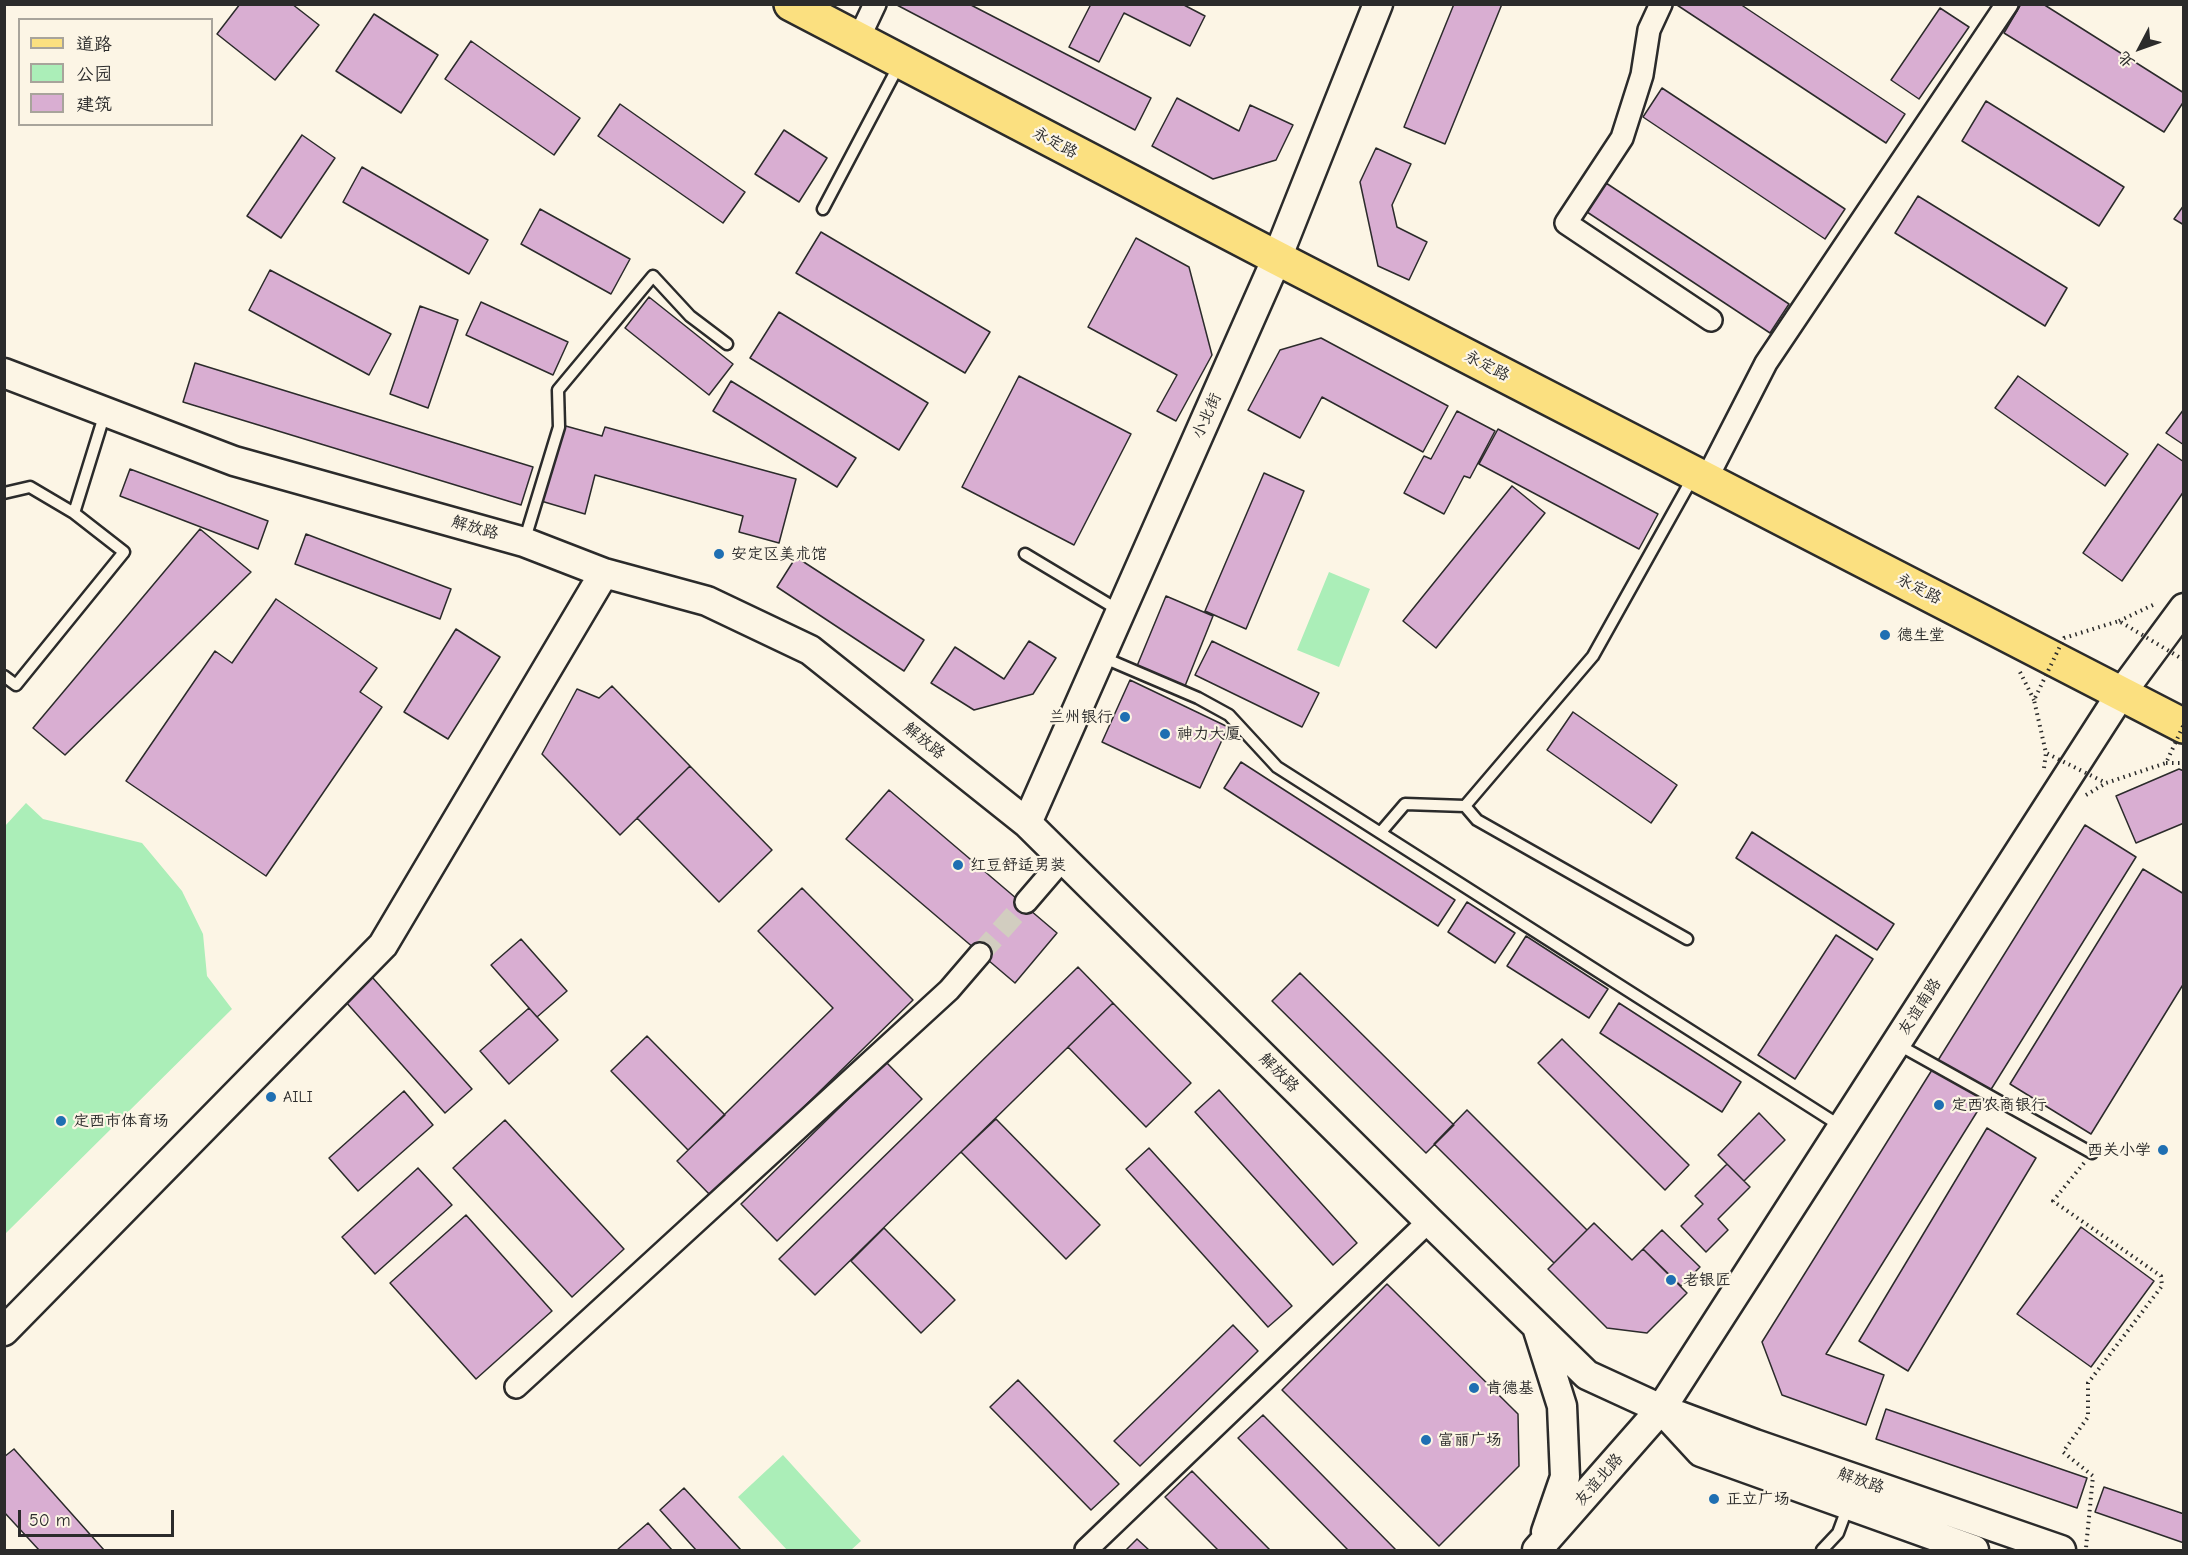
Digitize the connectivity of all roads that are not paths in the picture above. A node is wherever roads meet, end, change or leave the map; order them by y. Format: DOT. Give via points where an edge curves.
graph roads {
  1 [pos="791,4"];
  2 [pos="874,4"];
  3 [pos="1378,4"];
  4 [pos="1661,4"];
  5 [pos="2007,4"];
  6 [pos="858,40"];
  7 [pos="901,62"];
  8 [pos="823,209"];
  9 [pos="1277,258"];
  10 [pos="1711,320"];
  11 [pos="727,344"];
  12 [pos="4,373"];
  13 [pos="106,412"];
  14 [pos="1700,477"];
  15 [pos="4,493"];
  16 [pos="74,513"];
  17 [pos="524,542"];
  18 [pos="1025,554"];
  19 [pos="604,573"];
  20 [pos="2173,605"];
  21 [pos="1120,611"];
  22 [pos="1102,657"];
  23 [pos="4,676"];
  24 [pos="2122,692"];
  25 [pos="2184,725"];
  26 [pos="1465,806"];
  27 [pos="1027,823"];
  28 [pos="1381,832"];
  29 [pos="1063,859"];
  30 [pos="1026,902"];
  31 [pos="1687,939"];
  32 [pos="980,954"];
  33 [pos="1896,1044"];
  34 [pos="1843,1127"];
  35 [pos="2092,1153"];
  36 [pos="1429,1221"];
  37 [pos="1536,1325"];
  38 [pos="4,1331"];
  39 [pos="516,1387"];
  40 [pos="1661,1410"];
  41 [pos="1852,1493"];
  42 [pos="1539,1548"];
  43 [pos="1086,1551"];
  44 [pos="1822,1551"];
  45 [pos="1974,1551"];
  46 [pos="2061,1551"];
  1 -- 6 [label="main road, 永定路"];
  2 -- 6 [label="street"];
  3 -- 9 [label="main road, 小北街"];
  4 -- 10 [label="street" via="1649,30 1642,75 1622,138 1566,223"];
  5 -- 14 [label="street" via="1766,363"];
  6 -- 7 [label="main road, 永定路"];
  7 -- 8 [label="lane"];
  7 -- 9 [label="main road, 永定路"];
  9 -- 14 [label="main road, 永定路"];
  9 -- 21 [label="main road, 小北街"];
  11 -- 17 [label="lane" via="690,316 653,276 558,390 559,427"];
  12 -- 13 [label="main road, 解放路"];
  13 -- 16 [label="lane"];
  13 -- 17 [label="main road, 解放路" via="234,461"];
  14 -- 24 [label="main road, 永定路"];
  14 -- 26 [label="lane" via="1593,656"];
  15 -- 16 [label="lane" via="30,487"];
  16 -- 23 [label="lane" via="124,552 16,685"];
  17 -- 19 [label="main road, 解放路"];
  18 -- 21 [label="lane"];
  19 -- 27 [label="main road, 解放路" via="707,601 810,650"];
  19 -- 38 [label="main road" via="382,945"];
  20 -- 24 [label="main road, 友谊南路"];
  21 -- 22 [label="main road, 小北街"];
  22 -- 27 [label="main road, 小北街"];
  22 -- 28 [label="lane" via="1229,715 1277,767"];
  24 -- 25 [label="main road, 永定路"];
  24 -- 33 [label="main road, 友谊南路"];
  26 -- 28 [label="lane" via="1405,804"];
  26 -- 31 [label="lane" via="1477,820"];
  27 -- 29 [label="main road, 解放路"];
  28 -- 34 [label="lane"];
  29 -- 30 [label="street"];
  29 -- 36 [label="main road, 解放路"];
  32 -- 39 [label="street" via="949,990"];
  33 -- 34 [label="main road, 友谊南路"];
  33 -- 35 [label="lane"];
  34 -- 40 [label="main road, 友谊南路"];
  36 -- 37 [label="main road, 解放路"];
  36 -- 43 [label="street"];
  37 -- 40 [label="main road, 解放路" via="1587,1375"];
  37 -- 42 [label="main road" via="1562,1406 1565,1477"];
  40 -- 41 [label="main road, 解放路"];
  40 -- 42 [label="main road, 友谊北路"];
  41 -- 44 [label="lane" via="1838,1533"];
  41 -- 45 [label="main road, 解放路"];
  41 -- 46 [label="main road, 解放路"];
}
